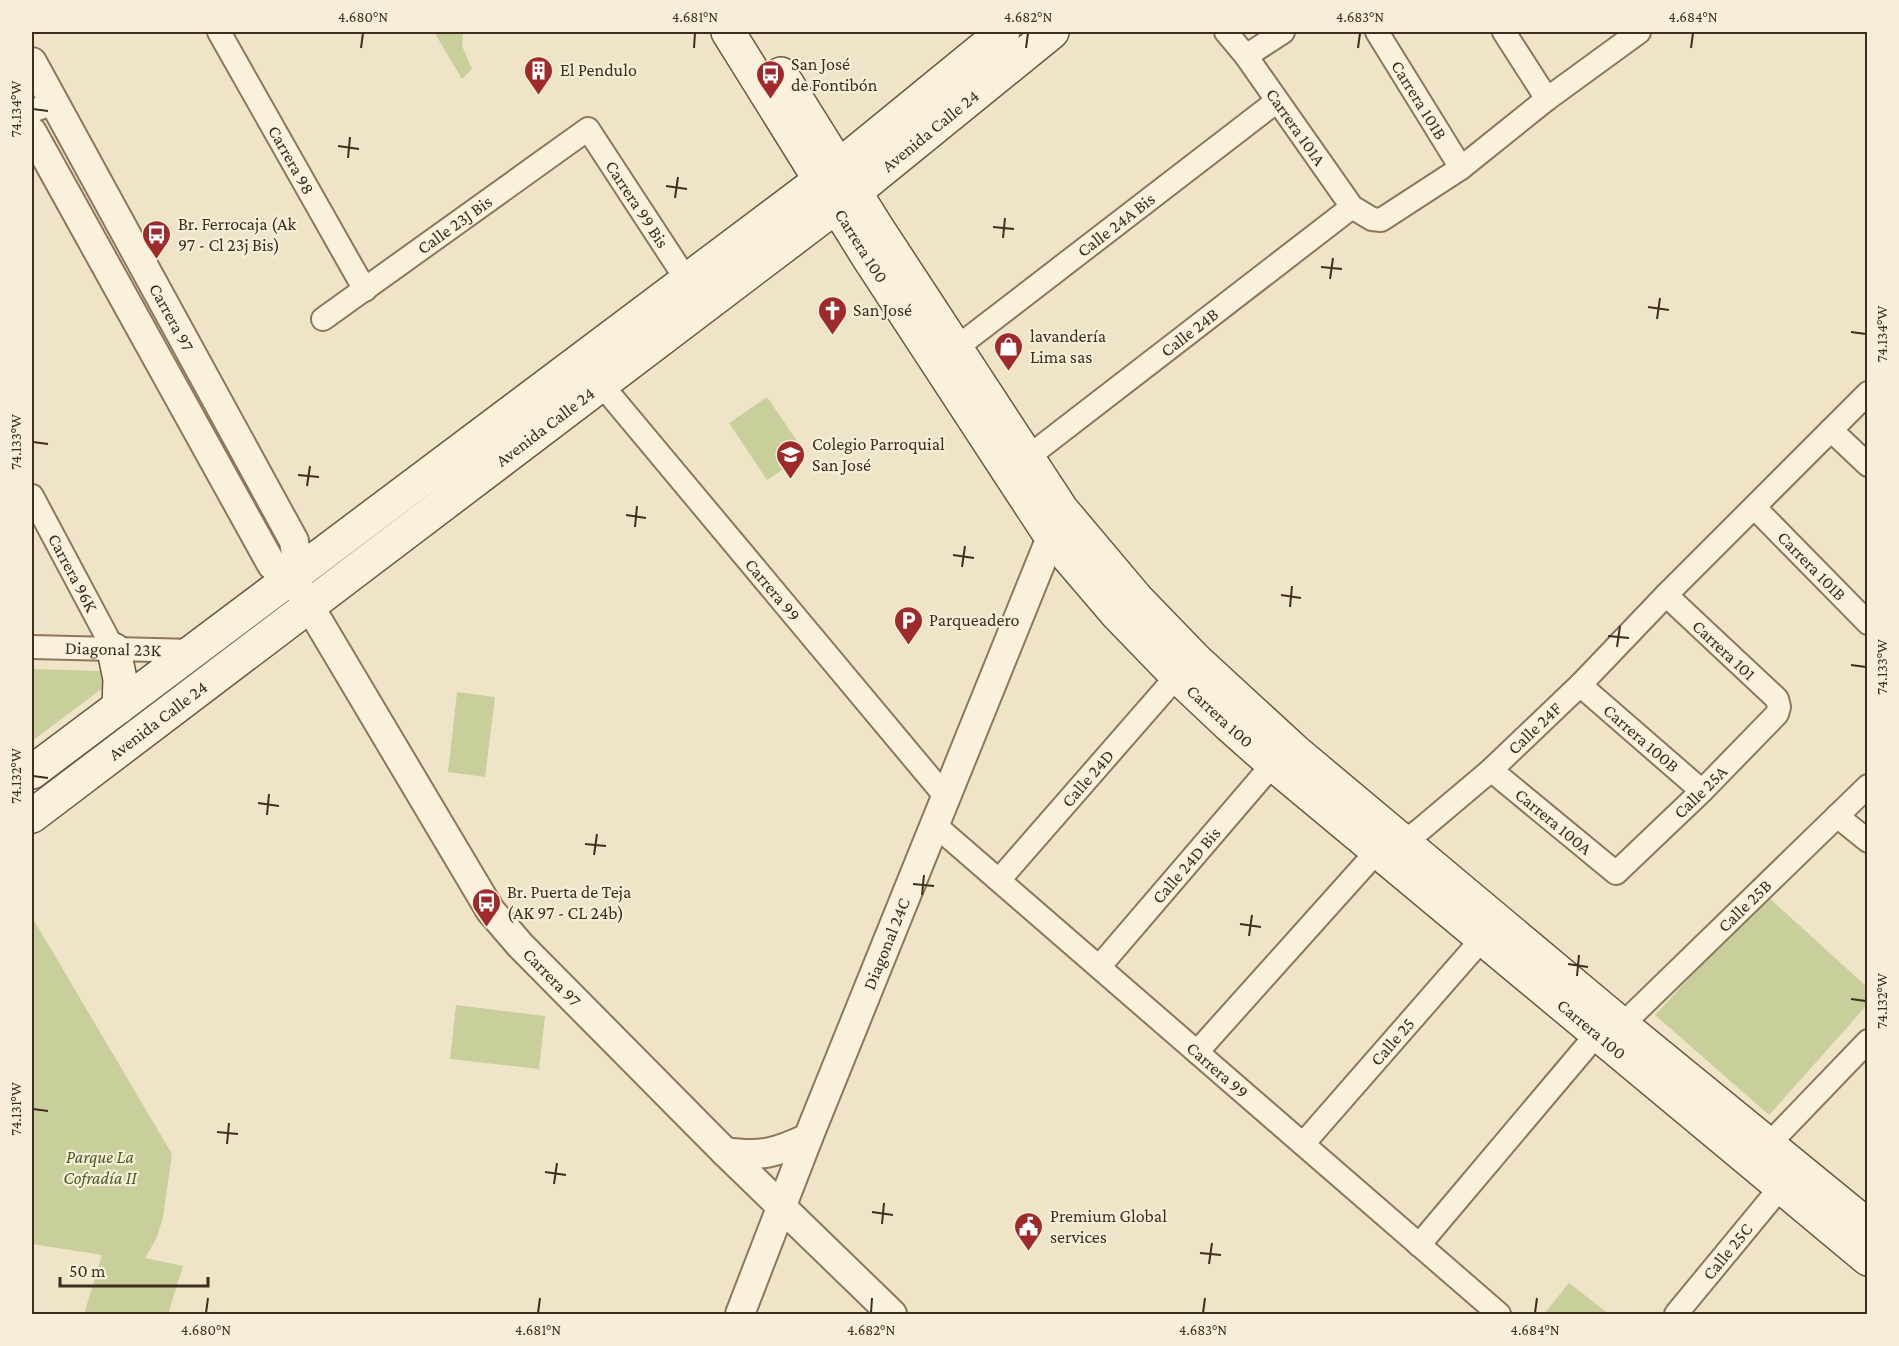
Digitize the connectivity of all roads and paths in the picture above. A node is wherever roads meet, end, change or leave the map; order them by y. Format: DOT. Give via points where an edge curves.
graph roads {
  1 [pos="219,32"];
  2 [pos="728,32"];
  3 [pos="755,32"];
  4 [pos="1003,32"];
  5 [pos="1052,32"];
  6 [pos="1226,32"];
  7 [pos="1283,32"];
  8 [pos="1377,32"];
  9 [pos="1504,32"];
  10 [pos="1638,32"];
  11 [pos="1246,56"];
  12 [pos="32,62"];
  13 [pos="1547,99"];
  14 [pos="1277,101"];
  15 [pos="43,107"];
  16 [pos="588,129"];
  17 [pos="32,132"];
  18 [pos="1461,168"];
  19 [pos="837,186"];
  20 [pos="1352,207"];
  21 [pos="686,279"];
  22 [pos="365,290"];
  23 [pos="323,319"];
  24 [pos="956,348"];
  25 [pos="601,384"];
  26 [pos="1868,393"];
  27 [pos="1831,430"];
  28 [pos="1028,457"];
  29 [pos="1868,465"];
  30 [pos="32,496"];
  31 [pos="1755,508"];
  32 [pos="1057,524"];
  33 [pos="292,577"];
  34 [pos="1666,595"];
  35 [pos="309,606"];
  36 [pos="1868,623"];
  37 [pos="32,647"];
  38 [pos="114,650"];
  39 [pos="195,651"];
  40 [pos="1177,676"];
  41 [pos="1580,685"];
  42 [pos="119,707"];
  43 [pos="1779,707"];
  44 [pos="1273,764"];
  45 [pos="1491,770"];
  46 [pos="32,772"];
  47 [pos="1868,786"];
  48 [pos="1702,791"];
  49 [pos="946,797"];
  50 [pos="32,816"];
  51 [pos="1837,816"];
  52 [pos="935,825"];
  53 [pos="1868,841"];
  54 [pos="1394,848"];
  55 [pos="1616,873"];
  56 [pos="999,880"];
  57 [pos="1483,938"];
  58 [pos="1099,967"];
  59 [pos="1609,1029"];
  60 [pos="1868,1041"];
  61 [pos="1197,1052"];
  62 [pos="808,1138"];
  63 [pos="1303,1144"];
  64 [pos="1769,1144"];
  65 [pos="725,1152"];
  66 [pos="1780,1188"];
  67 [pos="782,1207"];
  68 [pos="1868,1226"];
  69 [pos="1419,1245"];
  70 [pos="1868,1259"];
  71 [pos="740,1314"];
  72 [pos="892,1314"];
  73 [pos="1499,1314"];
  74 [pos="1676,1314"];
  1 -- 22 [label="street, Carrera 98"];
  2 -- 19 [label="main road, Carrera 100"];
  3 -- 19 [label="main road, Carrera 100"];
  4 -- 19 [label="main road, Avenida Calle 24"];
  5 -- 19 [label="main road, Avenida Calle 24"];
  6 -- 11 [label="street, Carrera 101A"];
  7 -- 11 [label="street"];
  8 -- 18 [label="street, Carrera 101B"];
  9 -- 13 [label="street"];
  10 -- 13 [label="street"];
  11 -- 14 [label="street, Carrera 101A"];
  12 -- 15 [label="street, Carrera 97"];
  13 -- 18 [label="street"];
  14 -- 20 [label="street, Carrera 101A"];
  14 -- 24 [label="street, Calle 24A Bis"];
  15 -- 33 [label="street, Carrera 97" via="294,541 297,561"];
  16 -- 21 [label="street, Carrera 99 Bis"];
  16 -- 22 [label="street, Calle 23J Bis"];
  17 -- 33 [label="street, Carrera 97" via="272,565"];
  18 -- 20 [label="street, Carrera 101A" via="1381,220"];
  19 -- 21 [label="main road, Avenida Calle 24"];
  19 -- 24 [label="main road, Carrera 100"];
  19 -- 25 [label="main road, Avenida Calle 24"];
  19 -- 32 [label="main road, Carrera 100"];
  20 -- 28 [label="street, Calle 24B"];
  21 -- 33 [label="main road, Avenida Calle 24"];
  22 -- 23 [label="street, Calle 23J Bis"];
  24 -- 28 [label="main road, Carrera 100"];
  25 -- 35 [label="main road, Avenida Calle 24"];
  25 -- 49 [label="street, Carrera 99"];
  26 -- 27 [label="street, Calle 24F"];
  27 -- 29 [label="street"];
  27 -- 31 [label="street, Calle 24F"];
  28 -- 32 [label="main road, Carrera 100"];
  30 -- 38 [label="street, Carrera 96K"];
  31 -- 34 [label="street, Calle 24F"];
  31 -- 36 [label="street, Carrera 101B"];
  32 -- 40 [label="main road, Carrera 100" via="1117,614"];
  32 -- 49 [label="street, Diagonal 24C"];
  32 -- 54 [label="main road, Carrera 100"];
  33 -- 35 [label="street, Carrera 97"];
  33 -- 39 [label="main road, Avenida Calle 24"];
  34 -- 41 [label="street, Calle 24F"];
  34 -- 43 [label="street, Carrera 101" via="1777,699"];
  35 -- 50 [label="main road, Avenida Calle 24"];
  35 -- 65 [label="street, Carrera 97" via="490,910"];
  37 -- 38 [label="street, Diagonal 23K"];
  38 -- 39 [label="street, Diagonal 23K"];
  38 -- 42 [label="main road" via="120,679"];
  39 -- 42 [label="main road, Avenida Calle 24"];
  40 -- 44 [label="main road, Carrera 100"];
  40 -- 56 [label="street, Calle 24D"];
  41 -- 45 [label="street, Calle 24F"];
  41 -- 48 [label="street, Carrera 100B"];
  42 -- 46 [label="main road, Avenida Calle 24"];
  43 -- 48 [label="street, Calle 25A" via="1777,714"];
  44 -- 54 [label="main road, Carrera 100"];
  44 -- 58 [label="street, Calle 24D Bis"];
  45 -- 54 [label="street, Calle 24F"];
  45 -- 55 [label="street, Carrera 100A"];
  47 -- 51 [label="street, Calle 25B"];
  48 -- 55 [label="street, Calle 25A"];
  49 -- 52 [label="street, Diagonal 24C"];
  51 -- 53 [label="street"];
  51 -- 59 [label="street, Calle 25B"];
  52 -- 56 [label="street, Carrera 99"];
  52 -- 62 [label="street, Diagonal 24C"];
  54 -- 57 [label="main road, Carrera 100"];
  54 -- 59 [label="main road, Carrera 100"];
  54 -- 61 [label="street, Calle 24F" via="1371,858"];
  56 -- 58 [label="street, Carrera 99"];
  57 -- 59 [label="main road, Carrera 100"];
  57 -- 63 [label="street, Calle 25"];
  58 -- 61 [label="street, Carrera 99"];
  59 -- 64 [label="main road, Carrera 100"];
  59 -- 66 [label="main road, Carrera 100"];
  59 -- 69 [label="street, Calle 25B"];
  60 -- 64 [label="street"];
  61 -- 63 [label="street, Carrera 99"];
  62 -- 65 [label="street" via="766,1154"];
  62 -- 67 [label="street, Diagonal 24C"];
  63 -- 69 [label="street, Carrera 99"];
  64 -- 68 [label="main road, Carrera 100"];
  65 -- 67 [label="street, Carrera 97"];
  66 -- 70 [label="main road, Carrera 100"];
  66 -- 74 [label="street, Calle 25C"];
  67 -- 71 [label="street, Diagonal 24C"];
  67 -- 72 [label="street, Carrera 97"];
  69 -- 73 [label="street, Carrera 99"];
}
